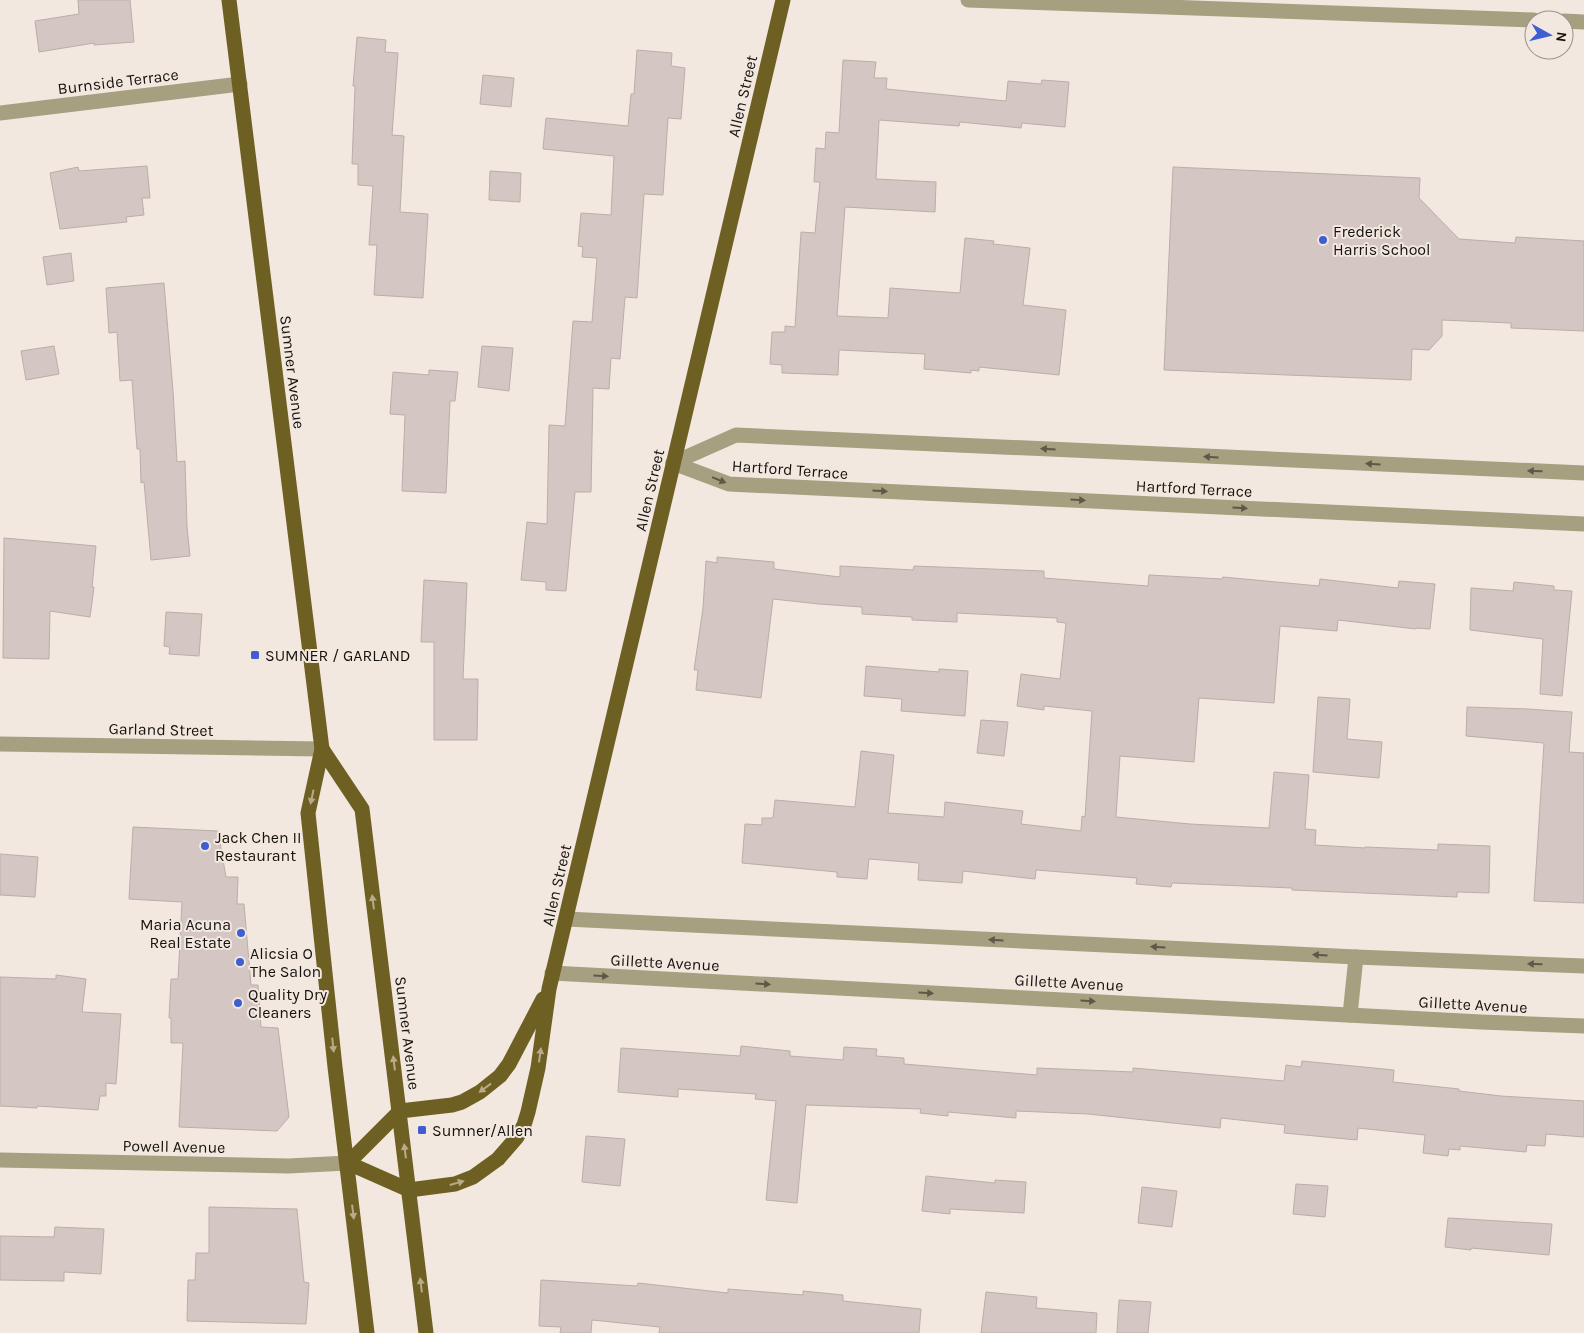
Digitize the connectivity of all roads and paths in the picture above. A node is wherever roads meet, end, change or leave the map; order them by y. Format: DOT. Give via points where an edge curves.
graph roads {
  1 [pos="229,0"];
  2 [pos="783,0"];
  3 [pos="968,0"];
  4 [pos="1524,20"];
  5 [pos="240,84"];
  6 [pos="0,113"];
  7 [pos="673,463"];
  8 [pos="1584,473"];
  9 [pos="1584,524"];
  10 [pos="0,744"];
  11 [pos="322,749"];
  12 [pos="566,919"];
  13 [pos="1356,957"];
  14 [pos="1584,966"];
  15 [pos="552,973"];
  16 [pos="548,989"];
  17 [pos="1350,1014"];
  18 [pos="1584,1026"];
  19 [pos="400,1111"];
  20 [pos="0,1160"];
  21 [pos="348,1163"];
  22 [pos="409,1190"];
  23 [pos="367,1333"];
  24 [pos="426,1333"];
  1 -- 5 [label="main road, Sumner Avenue"];
  2 -- 7 [label="main road, Allen Street"];
  3 -- 4 [label="street"];
  5 -- 6 [label="street, Burnside Terrace"];
  5 -- 11 [label="main road, Sumner Avenue"];
  8 -- 7 [label="street, Hartford Terrace, one-way" via="736,435"];
  7 -- 9 [label="street, Hartford Terrace, one-way" via="729,484"];
  7 -- 12 [label="main road, Allen Street"];
  10 -- 11 [label="street, Garland Street"];
  19 -- 11 [label="main road, Sumner Avenue, one-way" via="362,809"];
  11 -- 21 [label="main road, Sumner Avenue, one-way" via="308,813"];
  13 -- 12 [label="street, one-way"];
  12 -- 15 [label="main road, Allen Street"];
  14 -- 13 [label="street, one-way"];
  13 -- 17 [label="street"];
  15 -- 16 [label="main road, Allen Street"];
  15 -- 17 [label="street, Gillette Avenue, one-way"];
  16 -- 19 [label="main road, Allen Street, one-way" via="509,1064 495,1080 462,1102"];
  22 -- 16 [label="main road, Allen Street, one-way" via="455,1184 473,1177 498,1160 517,1137 528,1112 538,1068"];
  17 -- 18 [label="street, Gillette Avenue"];
  19 -- 21 [label="main road"];
  22 -- 19 [label="main road, Sumner Avenue, one-way"];
  20 -- 21 [label="street, Powell Avenue" via="288,1166"];
  21 -- 22 [label="main road"];
  21 -- 23 [label="main road, Sumner Avenue, one-way"];
  24 -- 22 [label="main road, Sumner Avenue, one-way"];
}
